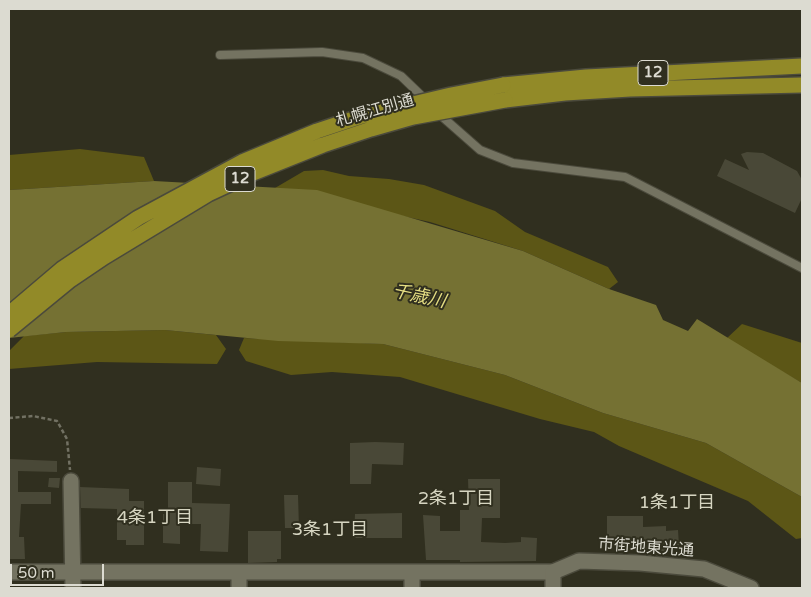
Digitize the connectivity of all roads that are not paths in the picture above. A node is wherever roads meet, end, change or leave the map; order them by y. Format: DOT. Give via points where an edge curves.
graph roads {
  1 [pos="220,55"];
  2 [pos="802,66"];
  3 [pos="802,85"];
  4 [pos="504,92"];
  5 [pos="802,268"];
  6 [pos="9,314"];
  7 [pos="9,330"];
  8 [pos="71,481"];
  9 [pos="9,572"];
  10 [pos="73,572"];
  11 [pos="239,572"];
  12 [pos="412,572"];
  13 [pos="553,572"];
  14 [pos="73,588"];
  15 [pos="239,588"];
  16 [pos="412,588"];
  17 [pos="553,588"];
  18 [pos="751,588"];
  1 -- 5 [label="lane" via="322,52 363,58 401,76 480,150 513,163 625,178"];
  2 -- 4 [label="highway, 札幌江別通 / 12" via="586,77"];
  3 -- 4 [label="highway, 札幌江別通 / 12"];
  4 -- 6 [label="highway, 札幌江別通 / 12, bridge" via="451,95 362,116 317,130 242,162 130,223 62,269"];
  4 -- 7 [label="highway, 札幌江別通 / 12, bridge" via="315,148 208,194 104,257"];
  8 -- 10 [label="street"];
  9 -- 10 [label="street"];
  10 -- 11 [label="street"];
  10 -- 14 [label="street"];
  11 -- 12 [label="street"];
  11 -- 15 [label="street"];
  12 -- 13 [label="street"];
  12 -- 16 [label="street"];
  13 -- 17 [label="street"];
  13 -- 18 [label="street, 市街地東光通" via="579,561 640,563 704,570"];
}
